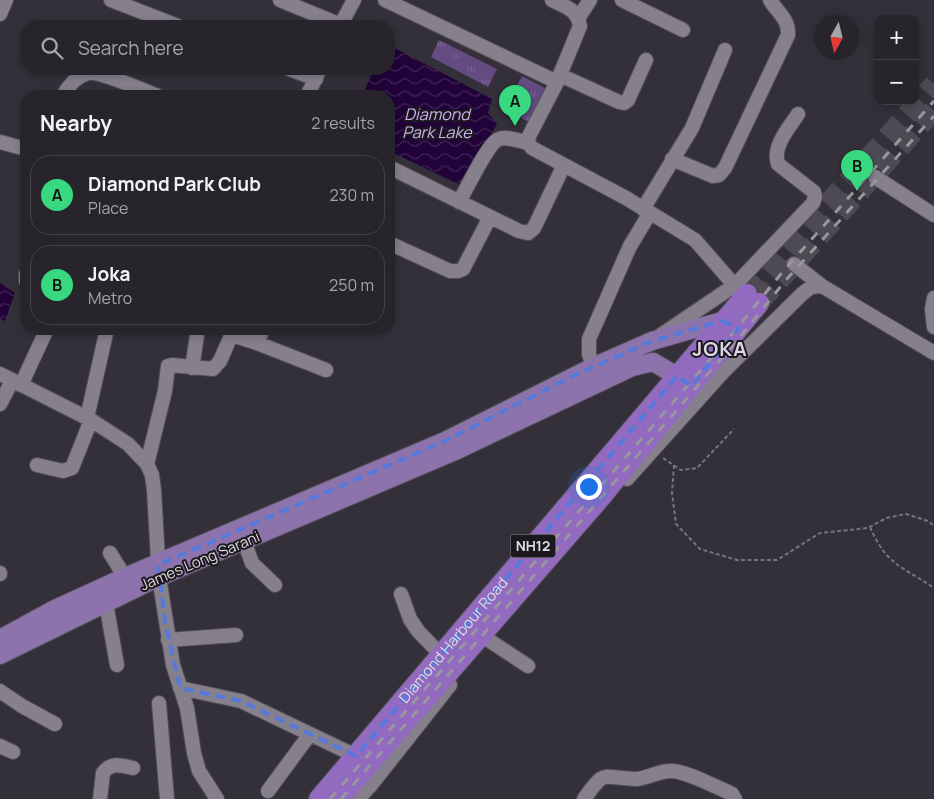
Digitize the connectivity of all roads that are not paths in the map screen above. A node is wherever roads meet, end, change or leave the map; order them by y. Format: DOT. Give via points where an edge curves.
graph roads {
  1 [pos="6,0"];
  2 [pos="111,0"];
  3 [pos="280,0"];
  4 [pos="354,0"];
  5 [pos="385,0"];
  6 [pos="552,0"];
  7 [pos="590,0"];
  8 [pos="622,0"];
  9 [pos="770,0"];
  10 [pos="0,14"];
  11 [pos="579,17"];
  12 [pos="163,20"];
  13 [pos="326,20"];
  14 [pos="343,20"];
  15 [pos="683,30"];
  16 [pos="725,50"];
  17 [pos="646,60"];
  18 [pos="85,75"];
  19 [pos="98,75"];
  20 [pos="318,75"];
  21 [pos="559,78"];
  22 [pos="66,90"];
  23 [pos="143,90"];
  24 [pos="310,90"];
  25 [pos="798,114"];
  26 [pos="0,142"];
  27 [pos="528,142"];
  28 [pos="20,148"];
  29 [pos="672,159"];
  30 [pos="564,166"];
  31 [pos="395,170"];
  32 [pos="875,176"];
  33 [pos="459,202"];
  34 [pos="646,211"];
  35 [pos="934,215"];
  36 [pos="490,217"];
  37 [pos="395,245"];
  38 [pos="794,264"];
  39 [pos="822,286"];
  40 [pos="748,297"];
  41 [pos="934,298"];
  42 [pos="731,325"];
  43 [pos="934,327"];
  44 [pos="43,335"];
  45 [pos="106,335"];
  46 [pos="197,335"];
  47 [pos="232,335"];
  48 [pos="240,335"];
  49 [pos="260,335"];
  50 [pos="652,341"];
  51 [pos="257,343"];
  52 [pos="934,353"];
  53 [pos="593,367"];
  54 [pos="192,368"];
  55 [pos="326,370"];
  56 [pos="11,380"];
  57 [pos="684,381"];
  58 [pos="0,404"];
  59 [pos="89,419"];
  60 [pos="147,464"];
  61 [pos="37,465"];
  62 [pos="244,541"];
  63 [pos="110,553"];
  64 [pos="158,571"];
  65 [pos="126,577"];
  66 [pos="275,585"];
  67 [pos="401,594"];
  68 [pos="106,603"];
  69 [pos="236,635"];
  70 [pos="0,639"];
  71 [pos="488,639"];
  72 [pos="168,640"];
  73 [pos="0,655"];
  74 [pos="441,655"];
  75 [pos="118,665"];
  76 [pos="528,666"];
  77 [pos="180,688"];
  78 [pos="0,691"];
  79 [pos="158,703"];
  80 [pos="55,724"];
  81 [pos="310,734"];
  82 [pos="356,756"];
  83 [pos="133,768"];
  84 [pos="268,791"];
  85 [pos="100,799"];
  86 [pos="167,799"];
  87 [pos="217,799"];
  88 [pos="319,799"];
  89 [pos="339,799"];
  90 [pos="358,799"];
  91 [pos="584,799"];
  92 [pos="735,799"];
  1 -- 10 [label="street"];
  2 -- 12 [label="street"];
  3 -- 13 [label="street"];
  4 -- 14 [label="street"];
  5 -- 21 [label="street"];
  6 -- 11 [label="street"];
  7 -- 11 [label="street"];
  8 -- 15 [label="street"];
  9 -- 29 [label="street" via="787,20 788,35 725,168 714,176"];
  11 -- 21 [label="street" via="580,26"];
  16 -- 29 [label="street" via="692,128"];
  17 -- 21 [label="street" via="624,103"];
  18 -- 22 [label="street"];
  19 -- 23 [label="street"];
  20 -- 24 [label="street"];
  21 -- 27 [label="street"];
  25 -- 40 [label="street" via="780,142 776,158 778,164 814,192 815,197"];
  26 -- 28 [label="street"];
  27 -- 30 [label="street" via="532,148"];
  27 -- 33 [label="street" via="505,138 497,140"];
  29 -- 34 [label="street"];
  30 -- 34 [label="street"];
  30 -- 36 [label="street" via="534,228 528,233 519,232"];
  31 -- 33 [label="street"];
  32 -- 35 [label="street"];
  33 -- 36 [label="street"];
  34 -- 40 [label="street" via="695,240"];
  34 -- 53 [label="street" via="589,339 588,354"];
  36 -- 37 [label="street" via="463,269 458,271 450,271"];
  38 -- 39 [label="street"];
  39 -- 52 [label="street"];
  39 -- 71 [label="street" via="816,285 802,294 723,372"];
  40 -- 42 [label="highway, Diamond Harbour Road / NH12"];
  40 -- 50 [label="street"];
  41 -- 43 [label="street"];
  42 -- 50 [label="main road"];
  42 -- 57 [label="highway, Diamond Harbour Road / NH12"];
  44 -- 56 [label="street"];
  45 -- 59 [label="street"];
  46 -- 54 [label="street"];
  47 -- 54 [label="street" via="216,366 210,370"];
  48 -- 51 [label="street"];
  49 -- 51 [label="street"];
  50 -- 53 [label="main road"];
  51 -- 55 [label="street"];
  53 -- 64 [label="main road" via="445,441"];
  54 -- 60 [label="street" via="168,366"];
  56 -- 58 [label="street"];
  56 -- 59 [label="street"];
  57 -- 62 [label="main road, James Long Sarani" via="652,362 632,367 497,433"];
  57 -- 74 [label="highway, Diamond Harbour Road / NH12"];
  57 -- 89 [label="highway, Diamond Harbour Road / NH12" via="601,496"];
  59 -- 60 [label="street" via="128,444"];
  59 -- 61 [label="street" via="72,468 63,471"];
  60 -- 64 [label="street" via="154,490"];
  62 -- 64 [label="main road, James Long Sarani"];
  62 -- 66 [label="street" via="252,563"];
  63 -- 65 [label="street"];
  64 -- 65 [label="main road"];
  64 -- 68 [label="main road, James Long Sarani"];
  64 -- 72 [label="street"];
  65 -- 70 [label="main road" via="55,609"];
  67 -- 74 [label="street" via="410,619"];
  68 -- 73 [label="main road, James Long Sarani"];
  68 -- 75 [label="street"];
  69 -- 72 [label="street"];
  71 -- 76 [label="street"];
  71 -- 90 [label="street"];
  72 -- 77 [label="street"];
  74 -- 82 [label="highway, Diamond Harbour Road / NH12"];
  77 -- 81 [label="street" via="241,701"];
  77 -- 87 [label="street" via="200,772"];
  78 -- 80 [label="street"];
  79 -- 86 [label="street"];
  81 -- 82 [label="street"];
  81 -- 84 [label="street"];
  82 -- 88 [label="highway, Diamond Harbour Road / NH12"];
  83 -- 85 [label="street" via="113,765 105,769"];
  91 -- 92 [label="street" via="601,777 636,779 672,771 726,791"];
}
